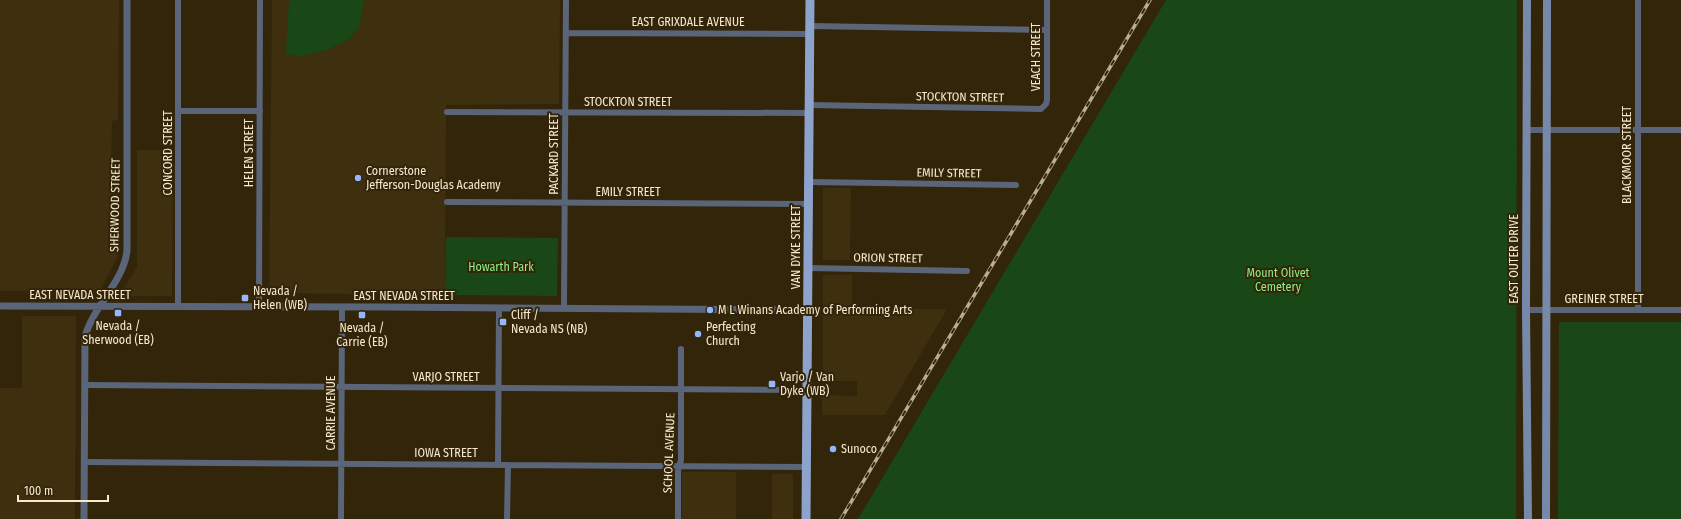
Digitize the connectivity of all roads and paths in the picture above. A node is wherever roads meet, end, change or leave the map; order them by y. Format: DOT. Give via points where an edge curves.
graph roads {
  1 [pos="127,0"];
  2 [pos="178,0"];
  3 [pos="260,0"];
  4 [pos="566,0"];
  5 [pos="810,0"];
  6 [pos="1047,0"];
  7 [pos="1527,0"];
  8 [pos="1548,0"];
  9 [pos="1638,0"];
  10 [pos="810,30"];
  11 [pos="1047,30"];
  12 [pos="566,33"];
  13 [pos="809,109"];
  14 [pos="1038,109"];
  15 [pos="179,111"];
  16 [pos="260,111"];
  17 [pos="448,112"];
  18 [pos="566,112"];
  19 [pos="1527,130"];
  20 [pos="1547,130"];
  21 [pos="1638,130"];
  22 [pos="1681,130"];
  23 [pos="809,182"];
  24 [pos="1016,185"];
  25 [pos="447,202"];
  26 [pos="565,203"];
  27 [pos="809,204"];
  28 [pos="808,268"];
  29 [pos="967,271"];
  30 [pos="0,306"];
  31 [pos="100,306"];
  32 [pos="178,306"];
  33 [pos="259,307"];
  34 [pos="342,307"];
  35 [pos="499,308"];
  36 [pos="564,308"];
  37 [pos="1526,310"];
  38 [pos="1547,310"];
  39 [pos="1638,310"];
  40 [pos="1681,310"];
  41 [pos="808,311"];
  42 [pos="681,349"];
  43 [pos="85,385"];
  44 [pos="342,387"];
  45 [pos="498,388"];
  46 [pos="681,389"];
  47 [pos="807,390"];
  48 [pos="84,462"];
  49 [pos="342,464"];
  50 [pos="498,465"];
  51 [pos="508,465"];
  52 [pos="679,466"];
  53 [pos="807,467"];
  54 [pos="84,519"];
  55 [pos="341,519"];
  56 [pos="507,519"];
  57 [pos="678,519"];
  58 [pos="806,519"];
  59 [pos="1528,519"];
  60 [pos="1546,519"];
  1 -- 31 [label="street, SHERWOOD STREET" via="127,251 123,266"];
  2 -- 15 [label="street, CONCORD STREET"];
  3 -- 16 [label="street, HELEN STREET"];
  4 -- 12 [label="street, PACKARD STREET"];
  5 -- 10 [label="main road, VAN DYKE STREET"];
  6 -- 11 [label="street, VEACH STREET"];
  7 -- 19 [label="main road, EAST OUTER DRIVE"];
  8 -- 20 [label="main road"];
  9 -- 21 [label="street, BLACKMOOR STREET"];
  10 -- 11 [label="street, EAST GRIXDALE AVENUE"];
  10 -- 12 [label="street, EAST GRIXDALE AVENUE"];
  10 -- 13 [label="main road, VAN DYKE STREET"];
  11 -- 14 [label="street, VEACH STREET" via="1047,100 1045,106"];
  12 -- 18 [label="street, PACKARD STREET"];
  13 -- 14 [label="street, STOCKTON STREET"];
  13 -- 18 [label="street, STOCKTON STREET"];
  13 -- 23 [label="main road, VAN DYKE STREET"];
  15 -- 16 [label="street"];
  15 -- 32 [label="street, CONCORD STREET"];
  16 -- 33 [label="street, HELEN STREET"];
  17 -- 18 [label="street, STOCKTON STREET"];
  18 -- 26 [label="street, PACKARD STREET"];
  19 -- 20 [label="street"];
  19 -- 37 [label="main road, EAST OUTER DRIVE"];
  20 -- 21 [label="street"];
  20 -- 38 [label="main road"];
  21 -- 22 [label="street"];
  21 -- 39 [label="street, BLACKMOOR STREET"];
  23 -- 24 [label="street, EMILY STREET"];
  23 -- 27 [label="main road, VAN DYKE STREET"];
  25 -- 26 [label="street, EMILY STREET"];
  26 -- 27 [label="street, EMILY STREET"];
  26 -- 36 [label="street, PACKARD STREET"];
  27 -- 28 [label="main road, VAN DYKE STREET"];
  28 -- 29 [label="street, ORION STREET"];
  28 -- 41 [label="main road, VAN DYKE STREET"];
  30 -- 31 [label="street, EAST NEVADA STREET"];
  31 -- 32 [label="street, EAST NEVADA STREET"];
  31 -- 43 [label="street, SHERWOOD STREET" via="85,338"];
  32 -- 33 [label="street, EAST NEVADA STREET"];
  33 -- 34 [label="street, EAST NEVADA STREET"];
  34 -- 35 [label="street, EAST NEVADA STREET"];
  34 -- 44 [label="street, CARRIE AVENUE"];
  35 -- 36 [label="street, EAST NEVADA STREET"];
  35 -- 45 [label="street"];
  36 -- 41 [label="street, EAST NEVADA STREET"];
  37 -- 38 [label="street, GREINER STREET"];
  37 -- 59 [label="main road, EAST OUTER DRIVE"];
  38 -- 39 [label="street, GREINER STREET"];
  38 -- 60 [label="main road"];
  39 -- 40 [label="street, GREINER STREET"];
  41 -- 47 [label="main road, VAN DYKE STREET"];
  42 -- 46 [label="street, SCHOOL AVENUE"];
  43 -- 44 [label="street, VARJO STREET"];
  43 -- 48 [label="street, SHERWOOD STREET"];
  44 -- 45 [label="street, VARJO STREET"];
  44 -- 49 [label="street, CARRIE AVENUE"];
  45 -- 46 [label="street, VARJO STREET"];
  45 -- 50 [label="street"];
  46 -- 47 [label="street, VARJO STREET"];
  46 -- 52 [label="street, SCHOOL AVENUE"];
  47 -- 53 [label="main road, VAN DYKE STREET"];
  48 -- 49 [label="street, IOWA STREET"];
  48 -- 54 [label="street, SHERWOOD STREET"];
  49 -- 50 [label="street, IOWA STREET"];
  49 -- 55 [label="street, CARRIE AVENUE"];
  50 -- 51 [label="street, IOWA STREET"];
  51 -- 52 [label="street, IOWA STREET"];
  51 -- 56 [label="street"];
  52 -- 53 [label="street, IOWA STREET"];
  52 -- 57 [label="street, SCHOOL AVENUE"];
  53 -- 58 [label="main road, VAN DYKE STREET"];
}
